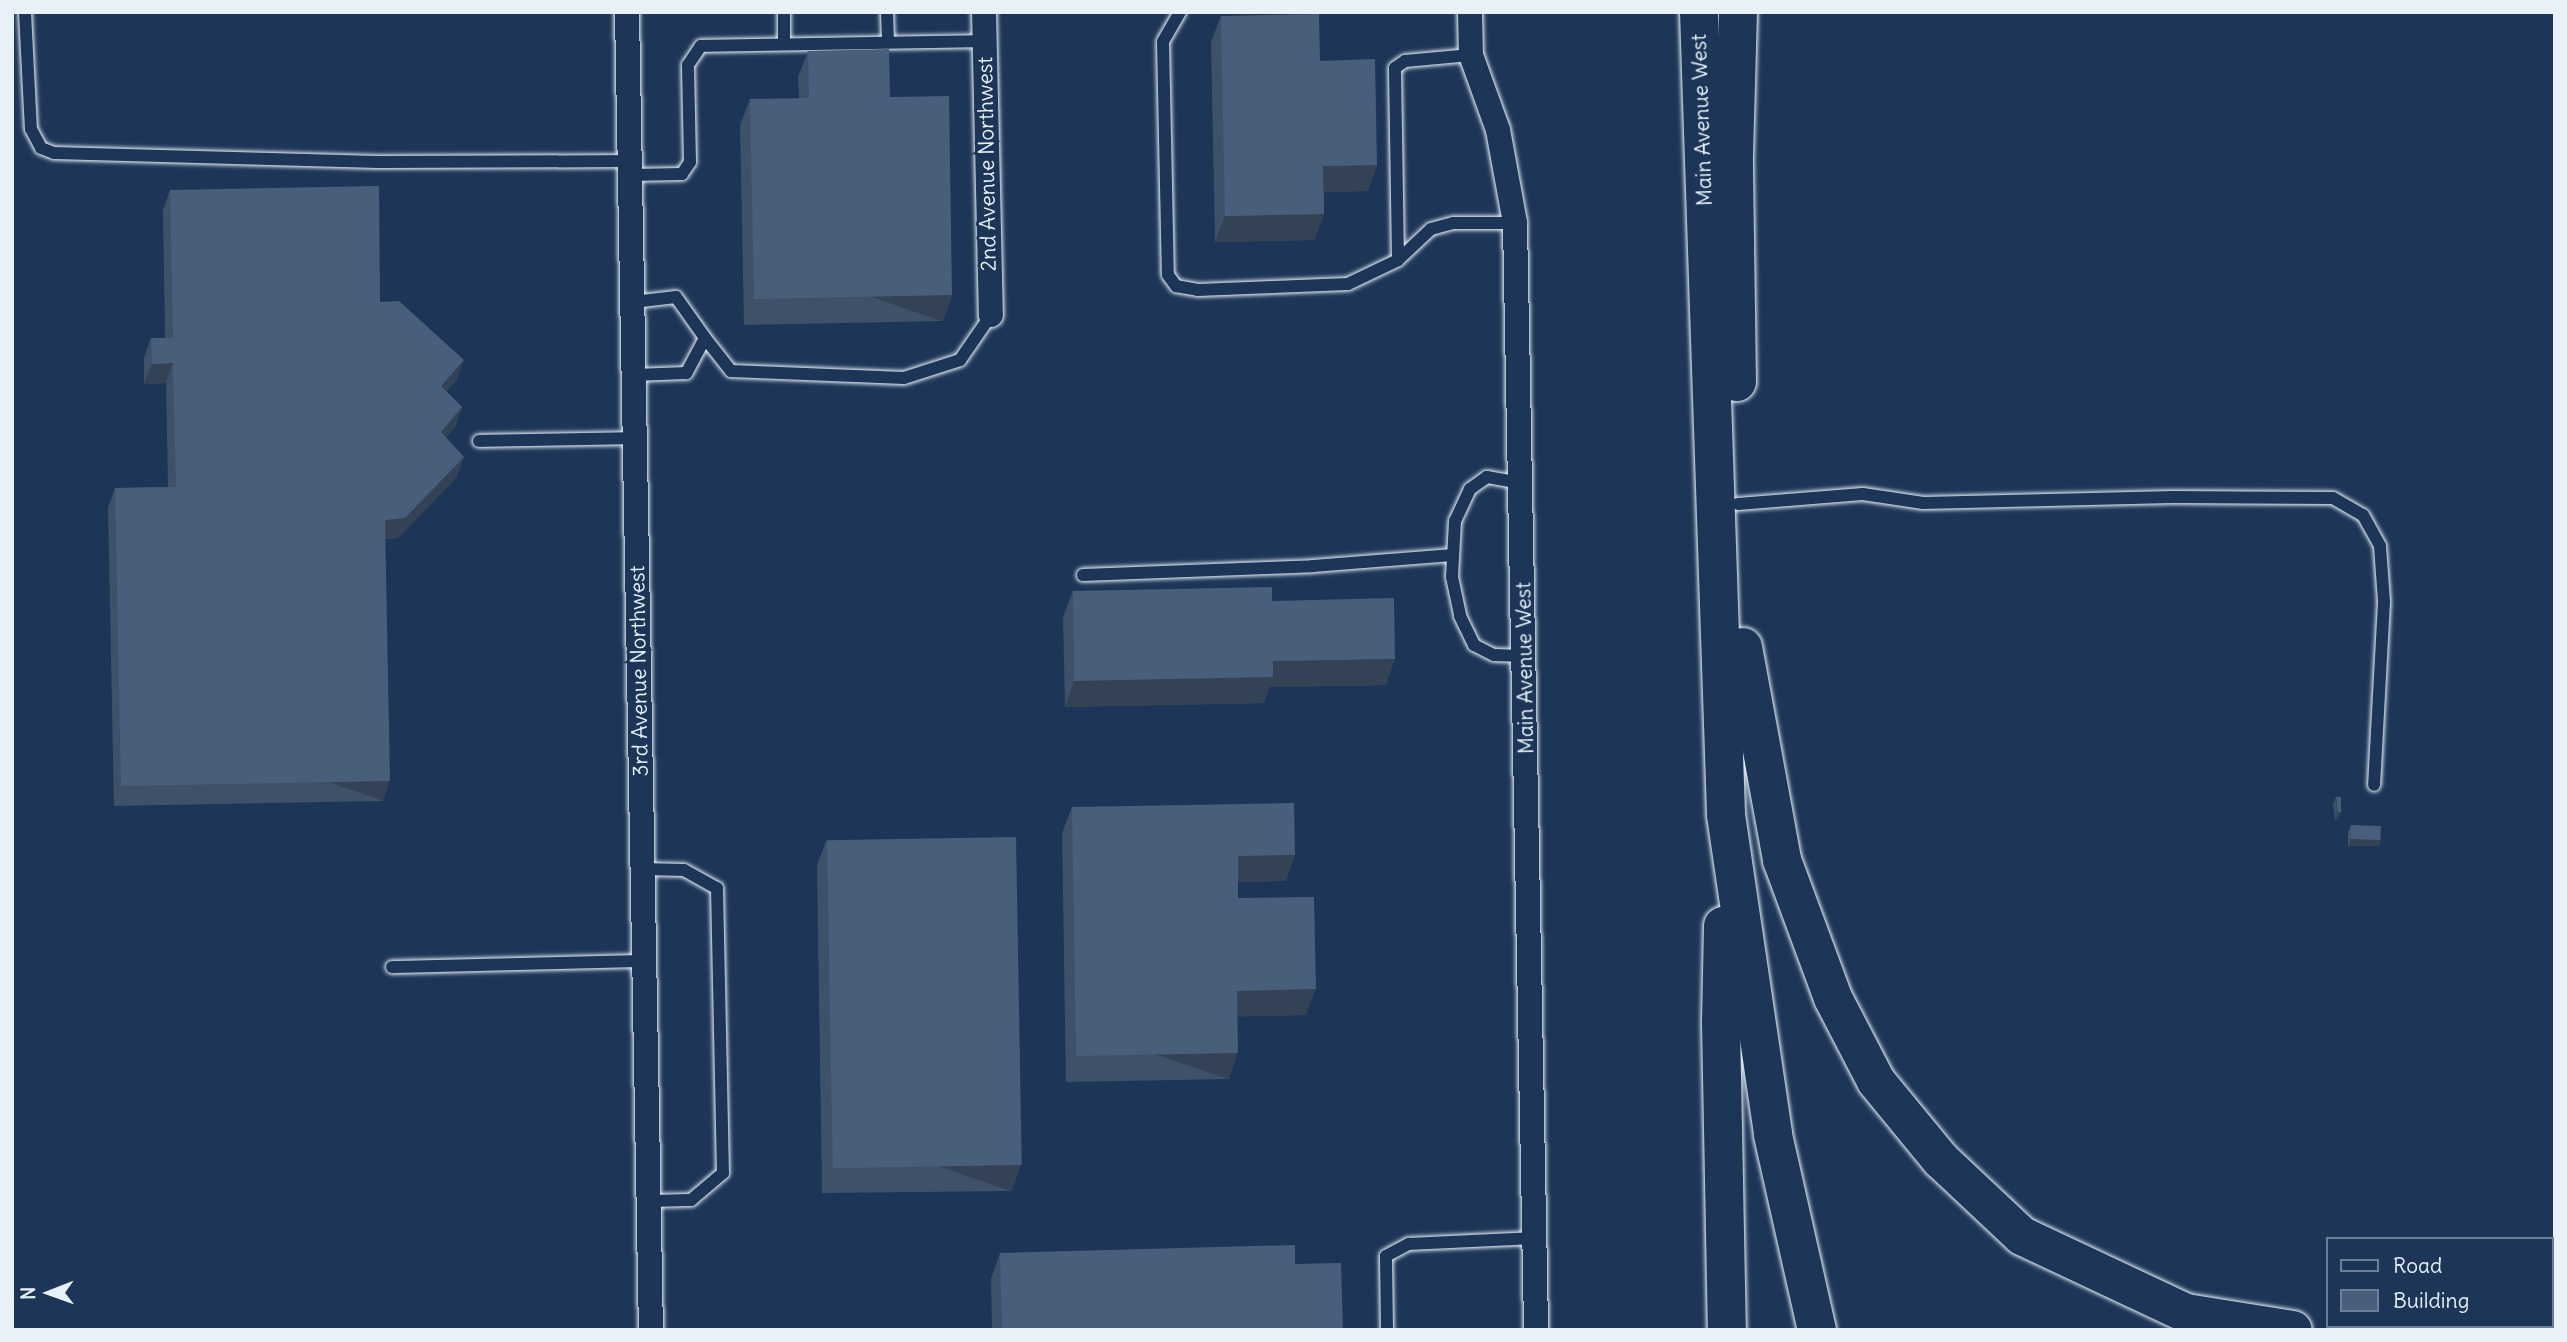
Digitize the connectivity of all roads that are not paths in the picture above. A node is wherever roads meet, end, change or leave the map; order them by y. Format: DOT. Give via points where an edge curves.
graph roads {
  1 [pos="25,12"];
  2 [pos="627,12"];
  3 [pos="784,12"];
  4 [pos="887,12"];
  5 [pos="984,12"];
  6 [pos="1180,12"];
  7 [pos="1470,12"];
  8 [pos="1699,12"];
  9 [pos="1738,12"];
  10 [pos="888,40"];
  11 [pos="985,41"];
  12 [pos="784,43"];
  13 [pos="1471,55"];
  14 [pos="630,168"];
  15 [pos="1515,223"];
  16 [pos="1398,260"];
  17 [pos="633,302"];
  18 [pos="991,315"];
  19 [pos="705,338"];
  20 [pos="634,375"];
  21 [pos="635,438"];
  22 [pos="478,442"];
  23 [pos="1521,483"];
  24 [pos="1738,504"];
  25 [pos="1453,555"];
  26 [pos="1083,575"];
  27 [pos="1743,647"];
  28 [pos="1524,656"];
  29 [pos="2374,785"];
  30 [pos="1726,815"];
  31 [pos="642,869"];
  32 [pos="644,961"];
  33 [pos="392,967"];
  34 [pos="1773,1135"];
  35 [pos="649,1201"];
  36 [pos="1535,1238"];
  37 [pos="651,1330"];
  38 [pos="1387,1330"];
  39 [pos="1536,1330"];
  40 [pos="1727,1330"];
  41 [pos="1817,1330"];
  42 [pos="2293,1330"];
  1 -- 14 [label="lane" via="31,129 41,148 54,153"];
  2 -- 14 [label="street, 3rd Avenue Northwest"];
  3 -- 12 [label="lane"];
  4 -- 10 [label="lane"];
  5 -- 11 [label="street, 2nd Avenue Northwest"];
  6 -- 16 [label="lane" via="1163,42 1168,275 1176,286 1198,290 1348,284"];
  7 -- 13 [label="street, Main Avenue West"];
  8 -- 30 [label="main road, Main Avenue West"];
  9 -- 24 [label="main road, Main Avenue West" via="1734,155"];
  10 -- 11 [label="lane"];
  10 -- 12 [label="lane"];
  11 -- 18 [label="street, 2nd Avenue Northwest"];
  12 -- 14 [label="lane" via="701,46 688,65 690,162 682,174"];
  13 -- 15 [label="street, Main Avenue West" via="1498,130"];
  13 -- 16 [label="lane" via="1405,61 1395,68"];
  14 -- 17 [label="street, 3rd Avenue Northwest"];
  15 -- 16 [label="lane" via="1453,223 1431,229"];
  15 -- 23 [label="street, Main Avenue West"];
  17 -- 19 [label="lane" via="676,297"];
  17 -- 20 [label="street, 3rd Avenue Northwest"];
  18 -- 19 [label="lane" via="960,360 904,378 731,371"];
  19 -- 20 [label="lane" via="686,373"];
  20 -- 21 [label="street, 3rd Avenue Northwest"];
  21 -- 22 [label="lane"];
  21 -- 31 [label="street, 3rd Avenue Northwest"];
  23 -- 25 [label="lane" via="1487,477 1470,489 1455,521"];
  23 -- 28 [label="street, Main Avenue West"];
  24 -- 27 [label="main road, Main Avenue West"];
  24 -- 29 [label="lane" via="1863,494 1923,503 2333,498 2363,515 2380,546 2384,602"];
  25 -- 26 [label="lane"];
  25 -- 28 [label="lane" via="1452,577 1460,616 1474,645 1494,655"];
  27 -- 34 [label="main road"];
  27 -- 42 [label="main road" via="1782,860 1832,998 1876,1081 1941,1160 2022,1236 2186,1313"];
  28 -- 36 [label="street, Main Avenue West"];
  30 -- 34 [label="main road"];
  30 -- 40 [label="main road" via="1721,1024"];
  31 -- 32 [label="street, 3rd Avenue Northwest"];
  31 -- 35 [label="lane" via="684,870 717,888 723,1173 691,1200"];
  32 -- 33 [label="lane"];
  32 -- 35 [label="street, 3rd Avenue Northwest"];
  34 -- 41 [label="main road"];
  35 -- 37 [label="street, 3rd Avenue Northwest"];
  36 -- 38 [label="lane" via="1409,1244 1386,1256"];
  36 -- 39 [label="street, Main Avenue West"];
}
